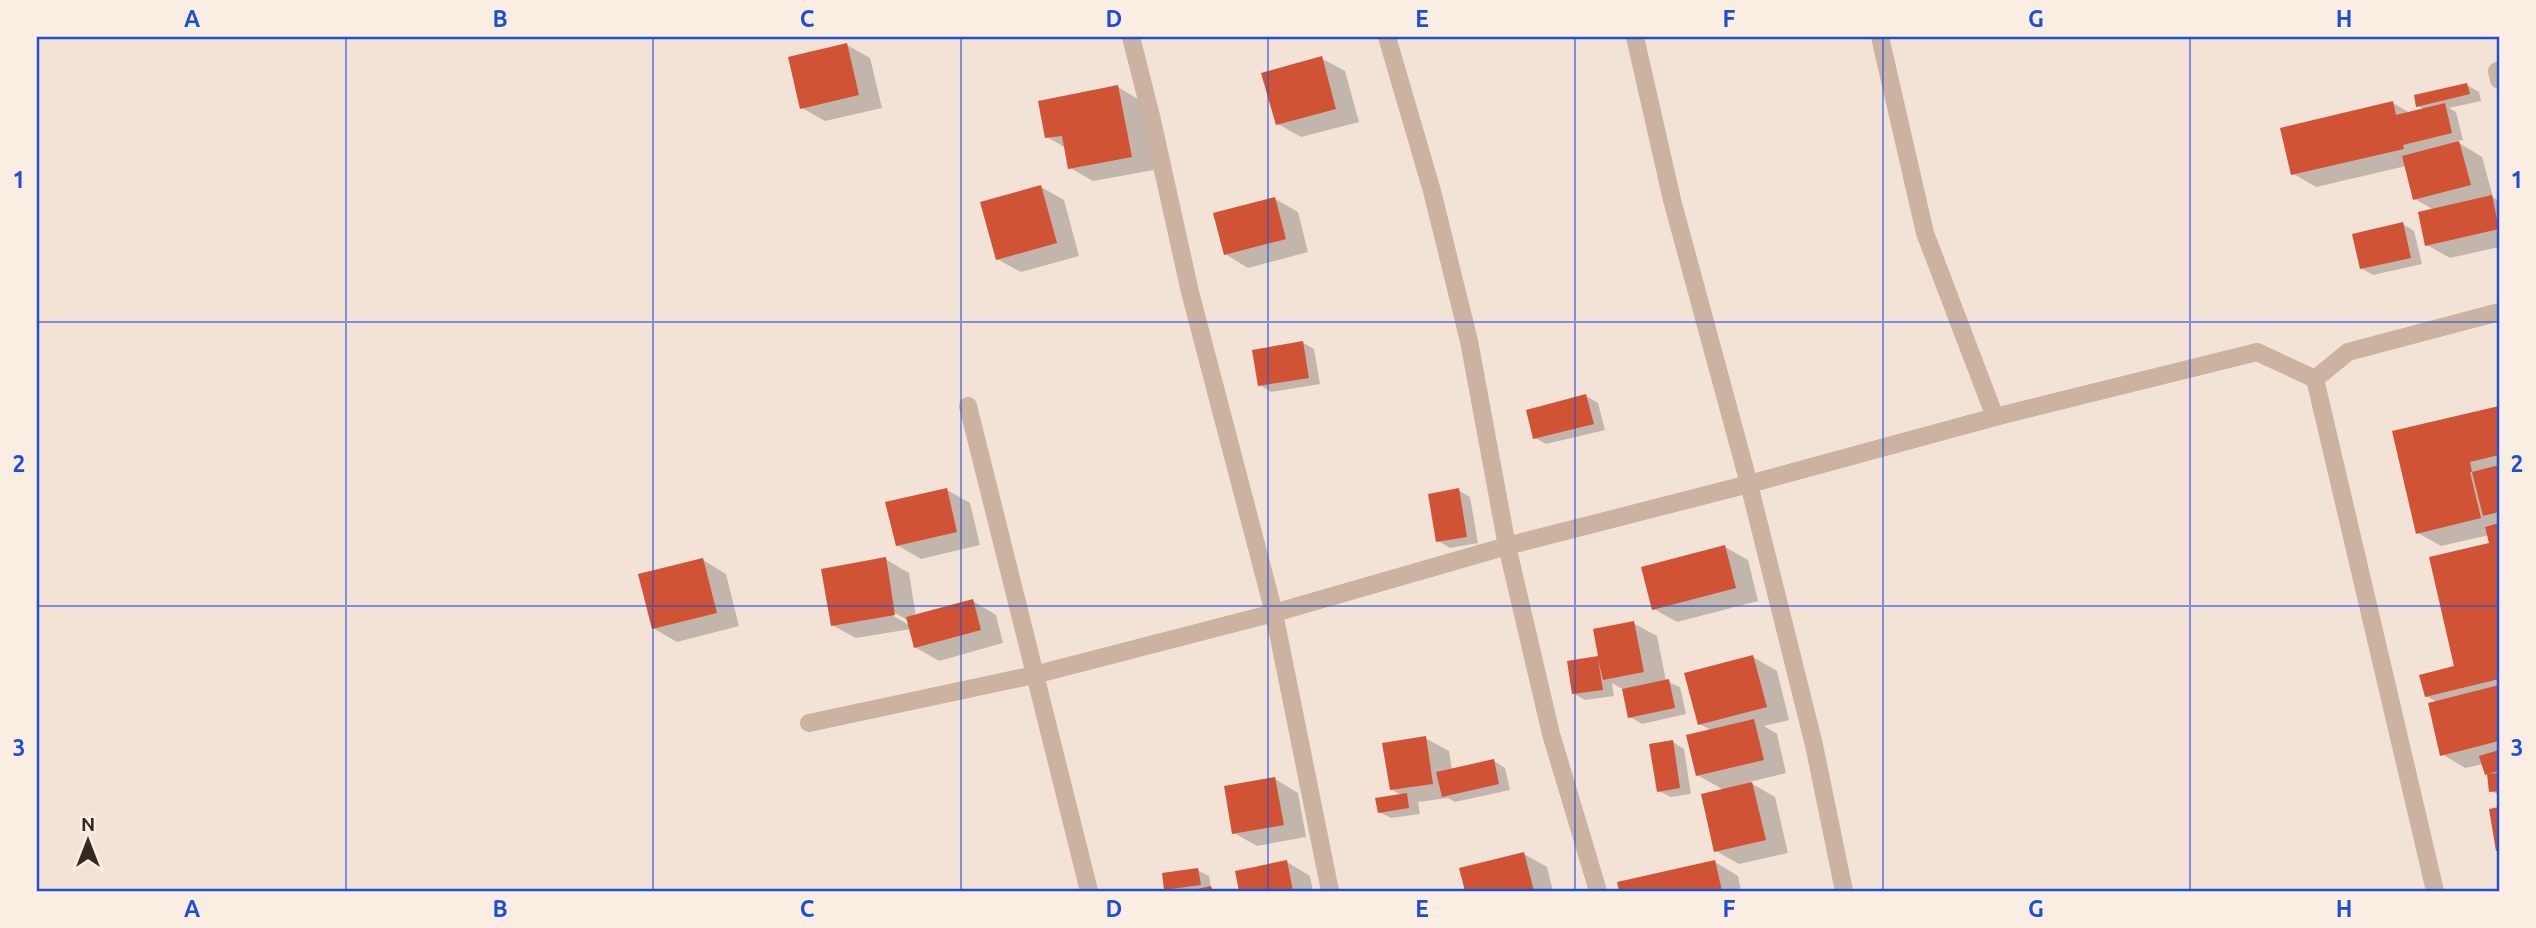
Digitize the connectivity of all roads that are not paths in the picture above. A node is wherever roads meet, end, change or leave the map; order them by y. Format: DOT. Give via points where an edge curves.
graph roads {
  1 [pos="1131,37"];
  2 [pos="1387,37"];
  3 [pos="1635,37"];
  4 [pos="1880,37"];
  5 [pos="2499,312"];
  6 [pos="2315,379"];
  7 [pos="968,406"];
  8 [pos="1995,417"];
  9 [pos="1749,484"];
  10 [pos="1507,546"];
  11 [pos="1273,612"];
  12 [pos="1034,675"];
  13 [pos="808,723"];
  14 [pos="1089,891"];
  15 [pos="1330,891"];
  16 [pos="1598,891"];
  17 [pos="1844,891"];
  18 [pos="2435,891"];
  1 -- 11 [label="street" via="1190,292"];
  2 -- 10 [label="street" via="1469,341"];
  3 -- 9 [label="street" via="1672,200"];
  4 -- 8 [label="street" via="1925,233"];
  5 -- 6 [label="street" via="2347,352"];
  6 -- 8 [label="street" via="2257,352"];
  6 -- 18 [label="street"];
  7 -- 12 [label="street"];
  8 -- 9 [label="street"];
  9 -- 10 [label="street"];
  9 -- 17 [label="street" via="1814,745"];
  10 -- 11 [label="street"];
  10 -- 16 [label="street" via="1551,734"];
  11 -- 12 [label="street"];
  11 -- 15 [label="street"];
  12 -- 13 [label="street"];
  12 -- 14 [label="street"];
}
